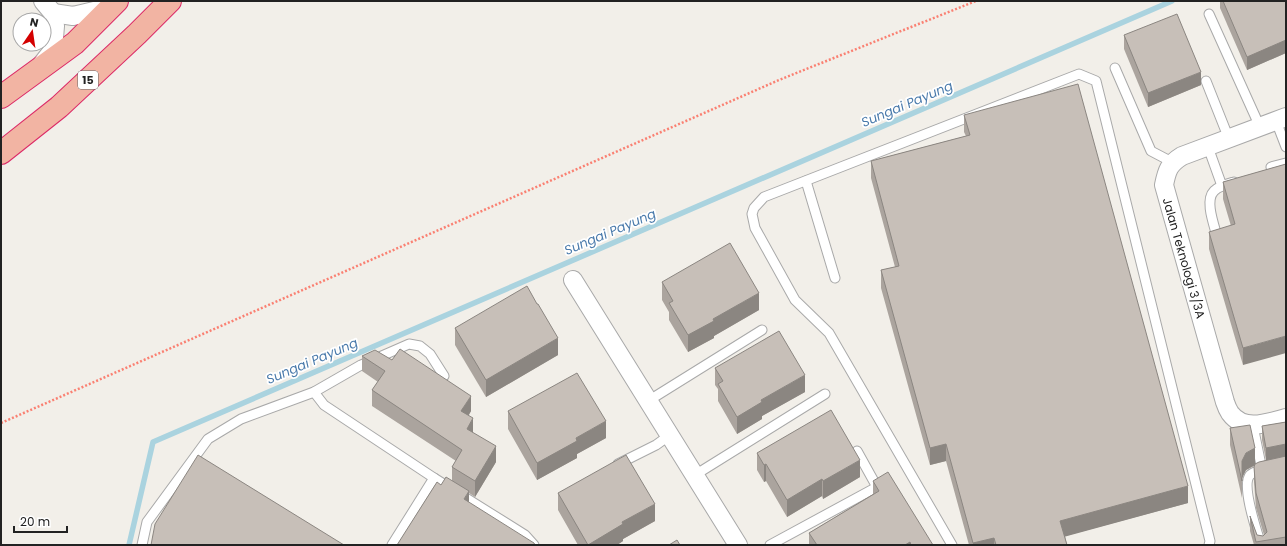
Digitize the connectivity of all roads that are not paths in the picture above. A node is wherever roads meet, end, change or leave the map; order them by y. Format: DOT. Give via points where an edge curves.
graph roads {
  1 [pos="170,1"];
  2 [pos="114,4"];
  3 [pos="48,7"];
  4 [pos="1209,14"];
  5 [pos="1115,68"];
  6 [pos="36,72"];
  7 [pos="1206,81"];
  8 [pos="1,97"];
  9 [pos="1274,121"];
  10 [pos="1229,139"];
  11 [pos="1208,147"];
  12 [pos="1286,147"];
  13 [pos="1,153"];
  14 [pos="1172,162"];
  15 [pos="1286,163"];
  16 [pos="1271,167"];
  17 [pos="1240,179"];
  18 [pos="806,180"];
  19 [pos="1222,186"];
  20 [pos="1218,240"];
  21 [pos="835,278"];
  22 [pos="573,280"];
  23 [pos="762,330"];
  24 [pos="444,376"];
  25 [pos="314,392"];
  26 [pos="825,394"];
  27 [pos="648,401"];
  28 [pos="1286,418"];
  29 [pos="1254,426"];
  30 [pos="670,435"];
  31 [pos="857,451"];
  32 [pos="1286,464"];
  33 [pos="607,470"];
  34 [pos="1262,470"];
  35 [pos="695,475"];
  36 [pos="434,478"];
  37 [pos="142,545"];
  38 [pos="392,545"];
  39 [pos="534,545"];
  40 [pos="738,545"];
  41 [pos="770,545"];
  42 [pos="952,545"];
  43 [pos="1209,545"];
  44 [pos="1261,545"];
  1 -- 13 [label="highway, 15" via="59,107"];
  2 -- 3 [label="street" via="73,16"];
  2 -- 6 [label="highway" via="75,43"];
  3 -- 6 [label="street" via="55,26 53,50"];
  4 -- 9 [label="lane"];
  5 -- 14 [label="lane" via="1151,150"];
  6 -- 8 [label="highway"];
  7 -- 10 [label="lane"];
  9 -- 10 [label="street"];
  9 -- 12 [label="lane"];
  10 -- 11 [label="street"];
  11 -- 14 [label="street"];
  11 -- 19 [label="lane"];
  14 -- 29 [label="street, Jalan Teknologi 3/3A" via="1166,173 1164,186 1225,402 1235,418"];
  15 -- 16 [label="lane"];
  17 -- 19 [label="lane"];
  18 -- 21 [label="lane"];
  18 -- 42 [label="lane" via="764,197 752,214 755,228 795,300 830,333"];
  18 -- 43 [label="lane" via="1079,74 1096,81"];
  19 -- 20 [label="lane" via="1214,191 1210,204"];
  22 -- 27 [label="street"];
  23 -- 27 [label="lane"];
  24 -- 25 [label="lane" via="430,354 420,346 409,344 361,365"];
  25 -- 36 [label="lane" via="324,405"];
  25 -- 37 [label="lane" via="241,419 208,439 147,522"];
  26 -- 35 [label="lane"];
  27 -- 30 [label="street"];
  28 -- 29 [label="street"];
  29 -- 34 [label="lane"];
  30 -- 33 [label="lane"];
  30 -- 35 [label="street"];
  31 -- 41 [label="lane" via="877,488"];
  32 -- 34 [label="lane"];
  34 -- 44 [label="lane" via="1251,474 1247,481"];
  35 -- 40 [label="street"];
  36 -- 38 [label="lane"];
  36 -- 39 [label="lane" via="525,535"];
}
